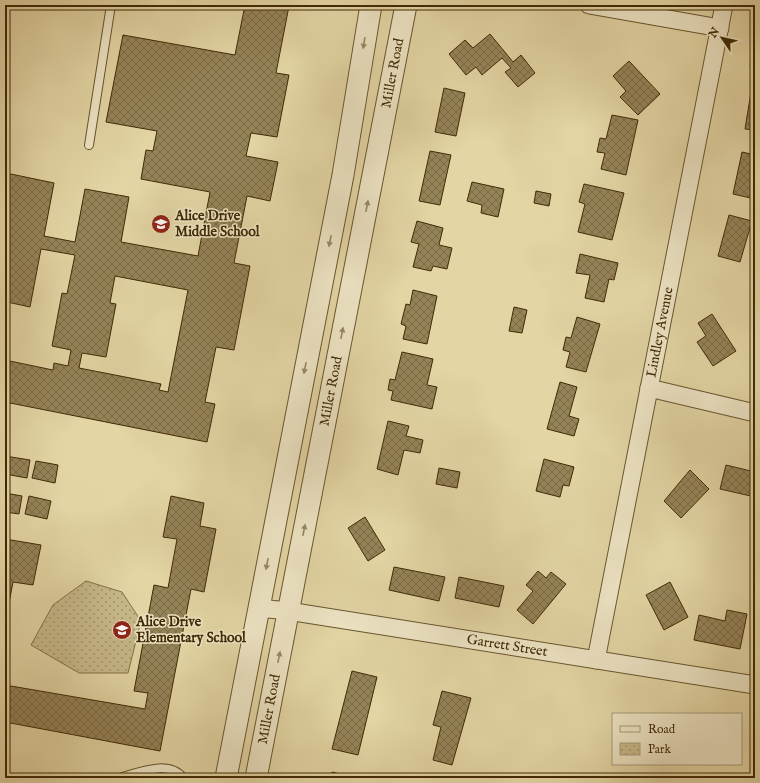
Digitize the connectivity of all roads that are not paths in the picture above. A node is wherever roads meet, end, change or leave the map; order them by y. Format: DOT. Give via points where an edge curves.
graph roads {
  1 [pos="111,5"];
  2 [pos="371,5"];
  3 [pos="406,5"];
  4 [pos="589,5"];
  5 [pos="724,5"];
  6 [pos="720,28"];
  7 [pos="89,145"];
  8 [pos="649,388"];
  9 [pos="755,413"];
  10 [pos="259,608"];
  11 [pos="288,611"];
  12 [pos="596,660"];
  13 [pos="755,685"];
  14 [pos="119,778"];
  15 [pos="183,778"];
  16 [pos="226,778"];
  17 [pos="256,778"];
  1 -- 7 [label="lane"];
  2 -- 10 [label="street, one-way" via="343,175"];
  11 -- 3 [label="street, Miller Road, one-way"];
  4 -- 6 [label="street"];
  5 -- 6 [label="street, Lindley Avenue"];
  6 -- 8 [label="street, Lindley Avenue"];
  8 -- 9 [label="street"];
  8 -- 12 [label="street, Lindley Avenue"];
  10 -- 11 [label="street, Garrett Street"];
  10 -- 16 [label="street"];
  11 -- 12 [label="street, Garrett Street"];
  17 -- 11 [label="street, Miller Road, one-way"];
  12 -- 13 [label="street, Garrett Street"];
  14 -- 15 [label="lane" via="164,767 179,773"];
}
